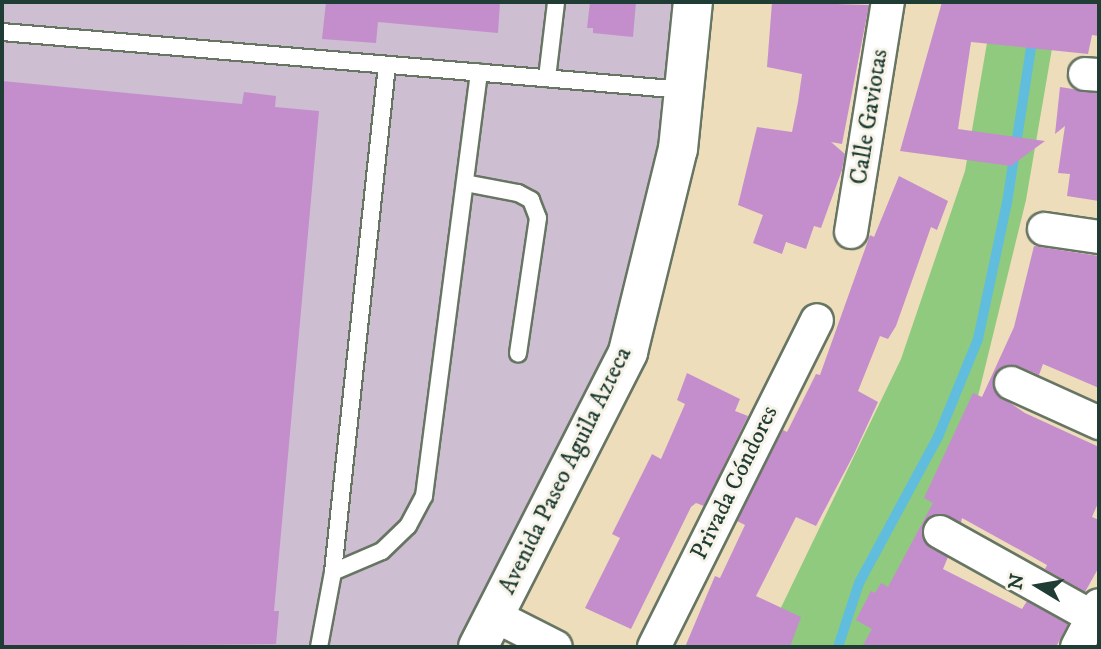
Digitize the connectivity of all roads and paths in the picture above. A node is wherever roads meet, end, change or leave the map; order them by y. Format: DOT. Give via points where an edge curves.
graph roads {
  1 [pos="556,2"];
  2 [pos="693,2"];
  3 [pos="888,2"];
  4 [pos="2,32"];
  5 [pos="387,65"];
  6 [pos="479,73"];
  7 [pos="547,78"];
  8 [pos="684,90"];
  9 [pos="465,183"];
  10 [pos="1044,229"];
  11 [pos="851,232"];
  12 [pos="1099,237"];
  13 [pos="817,320"];
  14 [pos="517,354"];
  15 [pos="1011,383"];
  16 [pos="1099,422"];
  17 [pos="940,532"];
  18 [pos="333,572"];
  19 [pos="1096,611"];
  20 [pos="486,632"];
  21 [pos="319,647"];
  22 [pos="556,647"];
  23 [pos="654,647"];
  24 [pos="1077,647"];
  1 -- 7 [label="lane"];
  2 -- 8 [label="main road, Avenida Paseo Aguila Azteca"];
  3 -- 11 [label="street, Calle Gaviotas"];
  4 -- 5 [label="lane"];
  5 -- 6 [label="lane"];
  5 -- 18 [label="lane"];
  6 -- 7 [label="lane"];
  6 -- 9 [label="lane"];
  7 -- 8 [label="lane"];
  8 -- 20 [label="main road, Avenida Paseo Aguila Azteca" via="659,238 628,352"];
  9 -- 14 [label="lane" via="518,193 531,200 538,218"];
  9 -- 18 [label="lane" via="424,496 408,526 382,551"];
  10 -- 12 [label="street"];
  13 -- 23 [label="street, Privada Cóndores"];
  15 -- 16 [label="street"];
  17 -- 19 [label="street"];
  18 -- 21 [label="lane"];
  19 -- 24 [label="street"];
  20 -- 22 [label="street"];
}
